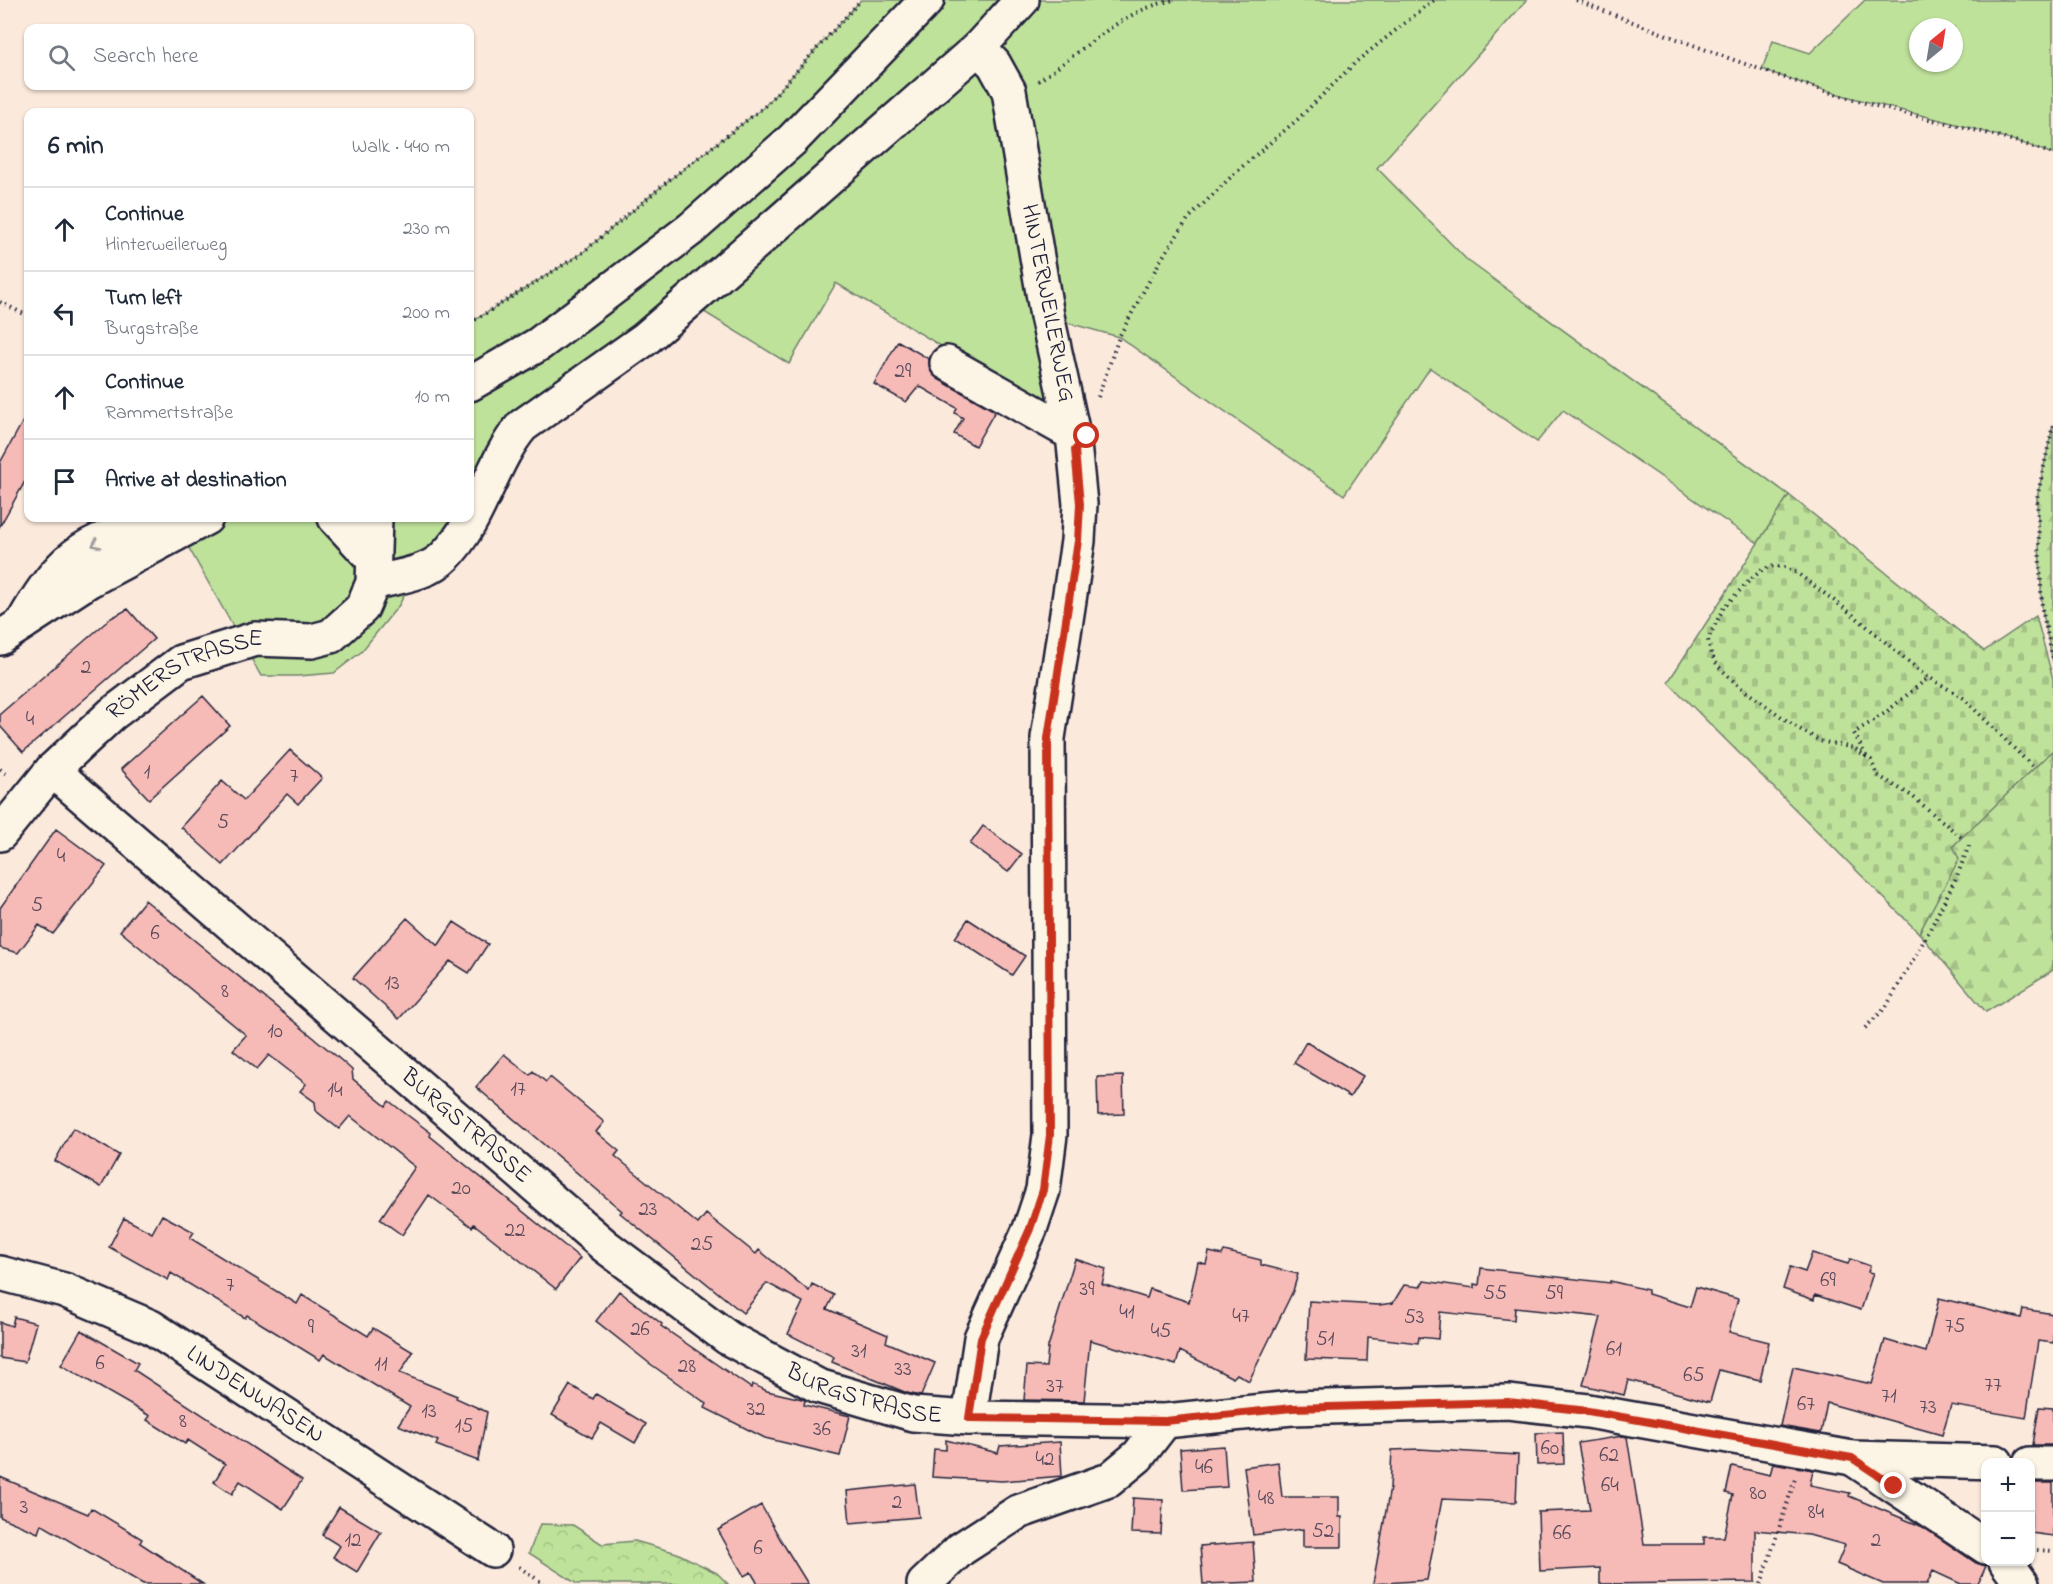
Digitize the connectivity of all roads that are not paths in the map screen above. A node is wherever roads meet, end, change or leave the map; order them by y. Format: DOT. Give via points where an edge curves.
graph roads {
  1 [pos="927,0"];
  2 [pos="1022,0"];
  3 [pos="978,48"];
  4 [pos="947,363"];
  5 [pos="474,382"];
  6 [pos="1072,434"];
  7 [pos="474,509"];
  8 [pos="198,522"];
  9 [pos="338,522"];
  10 [pos="375,522"];
  11 [pos="468,522"];
  12 [pos="372,571"];
  13 [pos="11,631"];
  14 [pos="52,770"];
  15 [pos="0,834"];
  16 [pos="0,1273"];
  17 [pos="969,1418"];
  18 [pos="1165,1421"];
  19 [pos="1852,1458"];
  20 [pos="1981,1462"];
  21 [pos="2035,1464"];
  22 [pos="2053,1464"];
  23 [pos="1981,1544"];
  24 [pos="493,1550"];
  25 [pos="2009,1566"];
  26 [pos="924,1584"];
  27 [pos="2022,1584"];
  1 -- 5 [label="street" via="792,140 691,230 539,344"];
  2 -- 3 [label="street"];
  3 -- 6 [label="street, HINTERWEILERWEG" via="994,64 1009,91 1047,316"];
  3 -- 7 [label="street" via="645,339 522,426 508,442"];
  4 -- 6 [label="street"];
  6 -- 17 [label="street, HINTERWEILERWEG" via="1080,504 1078,541 1048,738 1050,1135 1043,1190 1030,1229 981,1338"];
  8 -- 13 [label="street" via="88,581"];
  9 -- 12 [label="street"];
  10 -- 12 [label="street, RÖMERSTRASSE"];
  11 -- 12 [label="street" via="445,557 416,572"];
  12 -- 14 [label="street, RÖMERSTRASSE" via="362,608 331,636 312,642 255,639 181,662 112,714"];
  14 -- 15 [label="street, RÖMERSTRASSE"];
  14 -- 17 [label="street, BURGSTRASSE" via="605,1246 728,1338 818,1386 913,1414"];
  16 -- 24 [label="street, LINDENWASEN" via="64,1290 151,1327"];
  17 -- 18 [label="street, BURGSTRASSE"];
  18 -- 19 [label="street, BURGSTRASSE" via="1292,1408 1508,1402 1588,1411"];
  18 -- 26 [label="street" via="1138,1456 1109,1480 1018,1512 961,1550"];
  19 -- 20 [label="street, BURGSTRASSE"];
  19 -- 23 [label="street"];
  21 -- 22 [label="street"];
  25 -- 27 [label="street"];
}
